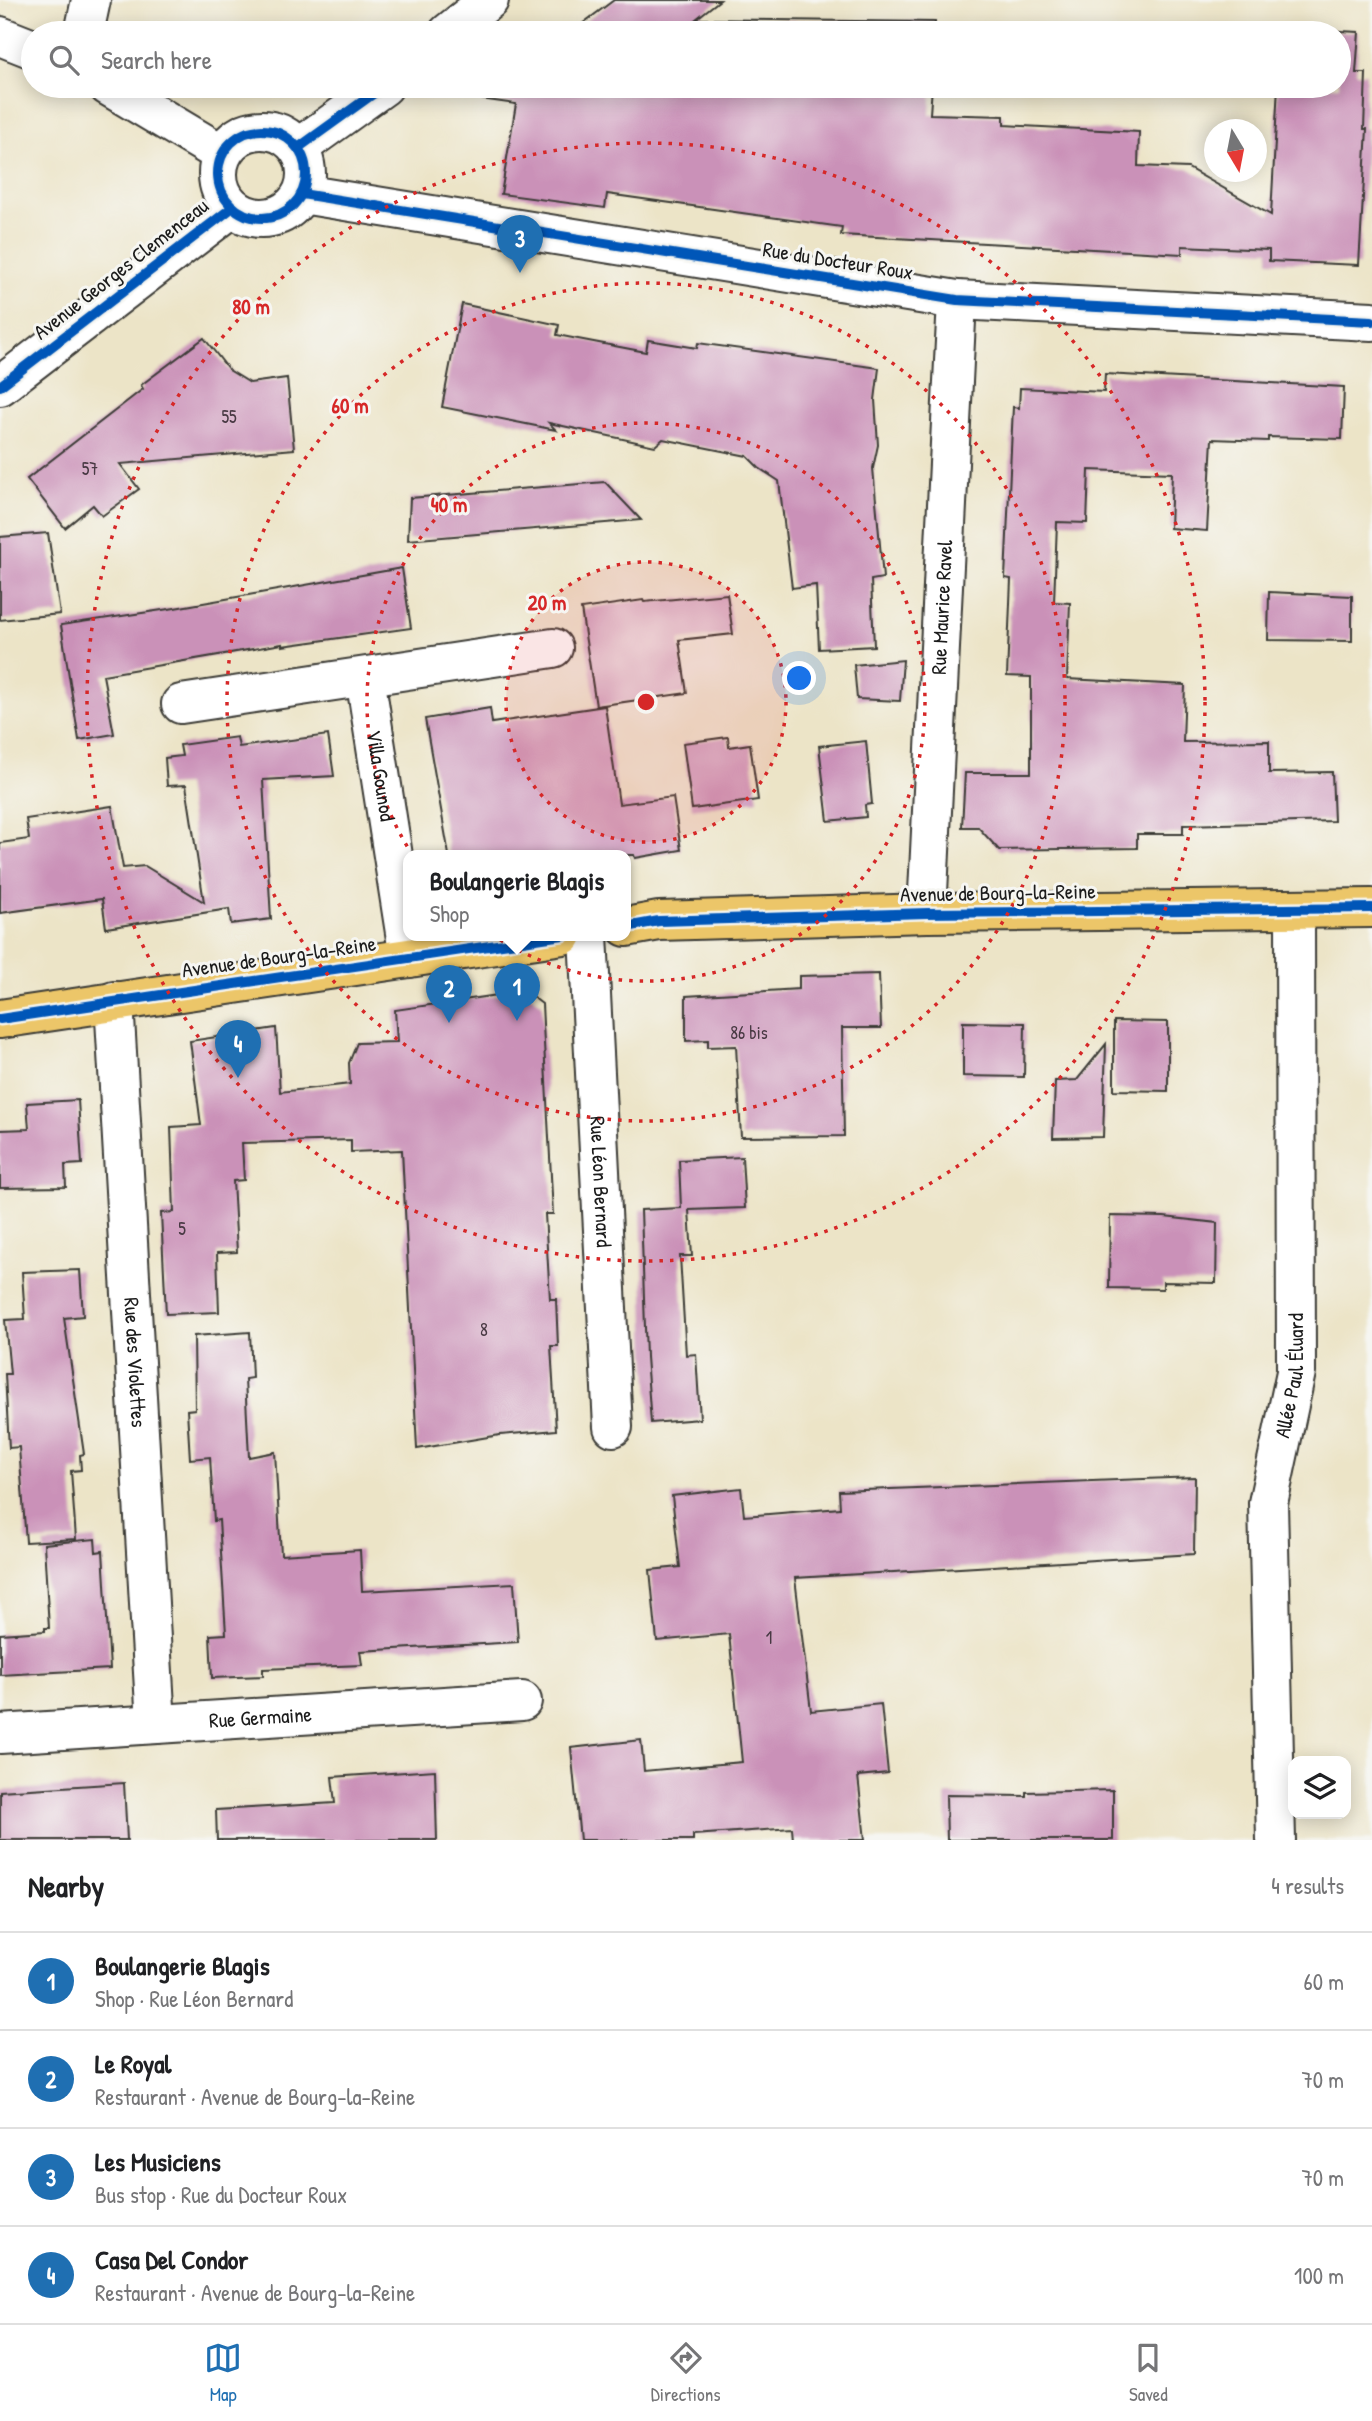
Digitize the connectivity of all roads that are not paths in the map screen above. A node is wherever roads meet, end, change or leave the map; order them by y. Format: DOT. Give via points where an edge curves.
graph roads {
  1 [pos="91,0"];
  2 [pos="489,0"];
  3 [pos="87,21"];
  4 [pos="463,21"];
  5 [pos="0,36"];
  6 [pos="21,44"];
  7 [pos="128,98"];
  8 [pos="367,98"];
  9 [pos="298,148"];
  10 [pos="222,154"];
  11 [pos="302,194"];
  12 [pos="233,207"];
  13 [pos="957,300"];
  14 [pos="1372,321"];
  15 [pos="0,386"];
  16 [pos="554,648"];
  17 [pos="365,677"];
  18 [pos="181,704"];
  19 [pos="1372,908"];
  20 [pos="1295,909"];
  21 [pos="928,913"];
  22 [pos="403,920"];
  23 [pos="631,926"];
  24 [pos="406,941"];
  25 [pos="523,941"];
  26 [pos="587,941"];
  27 [pos="409,958"];
  28 [pos="114,1001"];
  29 [pos="0,1019"];
  30 [pos="613,1427"];
  31 [pos="522,1701"];
  32 [pos="156,1724"];
  33 [pos="0,1734"];
  34 [pos="1276,1840"];
  1 -- 3 [label="street"];
  2 -- 4 [label="street"];
  5 -- 6 [label="street"];
  7 -- 10 [label="street"];
  8 -- 9 [label="street"];
  9 -- 10 [label="street" via="278,132 252,130 240,135"];
  9 -- 11 [label="street" via="307,170"];
  10 -- 12 [label="street" via="219,183"];
  11 -- 12 [label="street" via="283,213 270,217 244,215"];
  11 -- 13 [label="street, Rue du Docteur Roux"];
  12 -- 15 [label="street, Avenue Georges Clemenceau"];
  13 -- 14 [label="street, Rue du Docteur Roux"];
  13 -- 21 [label="street, Rue Maurice Ravel"];
  16 -- 17 [label="street"];
  17 -- 18 [label="street"];
  17 -- 22 [label="street, Villa Gounod"];
  19 -- 20 [label="main road, Avenue de Bourg-la-Reine"];
  20 -- 21 [label="main road, Avenue de Bourg-la-Reine"];
  20 -- 34 [label="street, Allée Paul Éluard" via="1296,1372 1268,1503"];
  21 -- 23 [label="main road, Avenue de Bourg-la-Reine" via="659,921"];
  24 -- 27 [label="street, Villa Gounod"];
  25 -- 27 [label="main road, Avenue de Bourg-la-Reine"];
  26 -- 30 [label="street, Rue Léon Bernard"];
  27 -- 28 [label="main road, Avenue de Bourg-la-Reine"];
  28 -- 29 [label="main road, Avenue de Bourg-la-Reine"];
  28 -- 32 [label="street, Rue des Violettes"];
  31 -- 32 [label="street, Rue Germaine"];
  32 -- 33 [label="street, Rue Germaine"];
}
